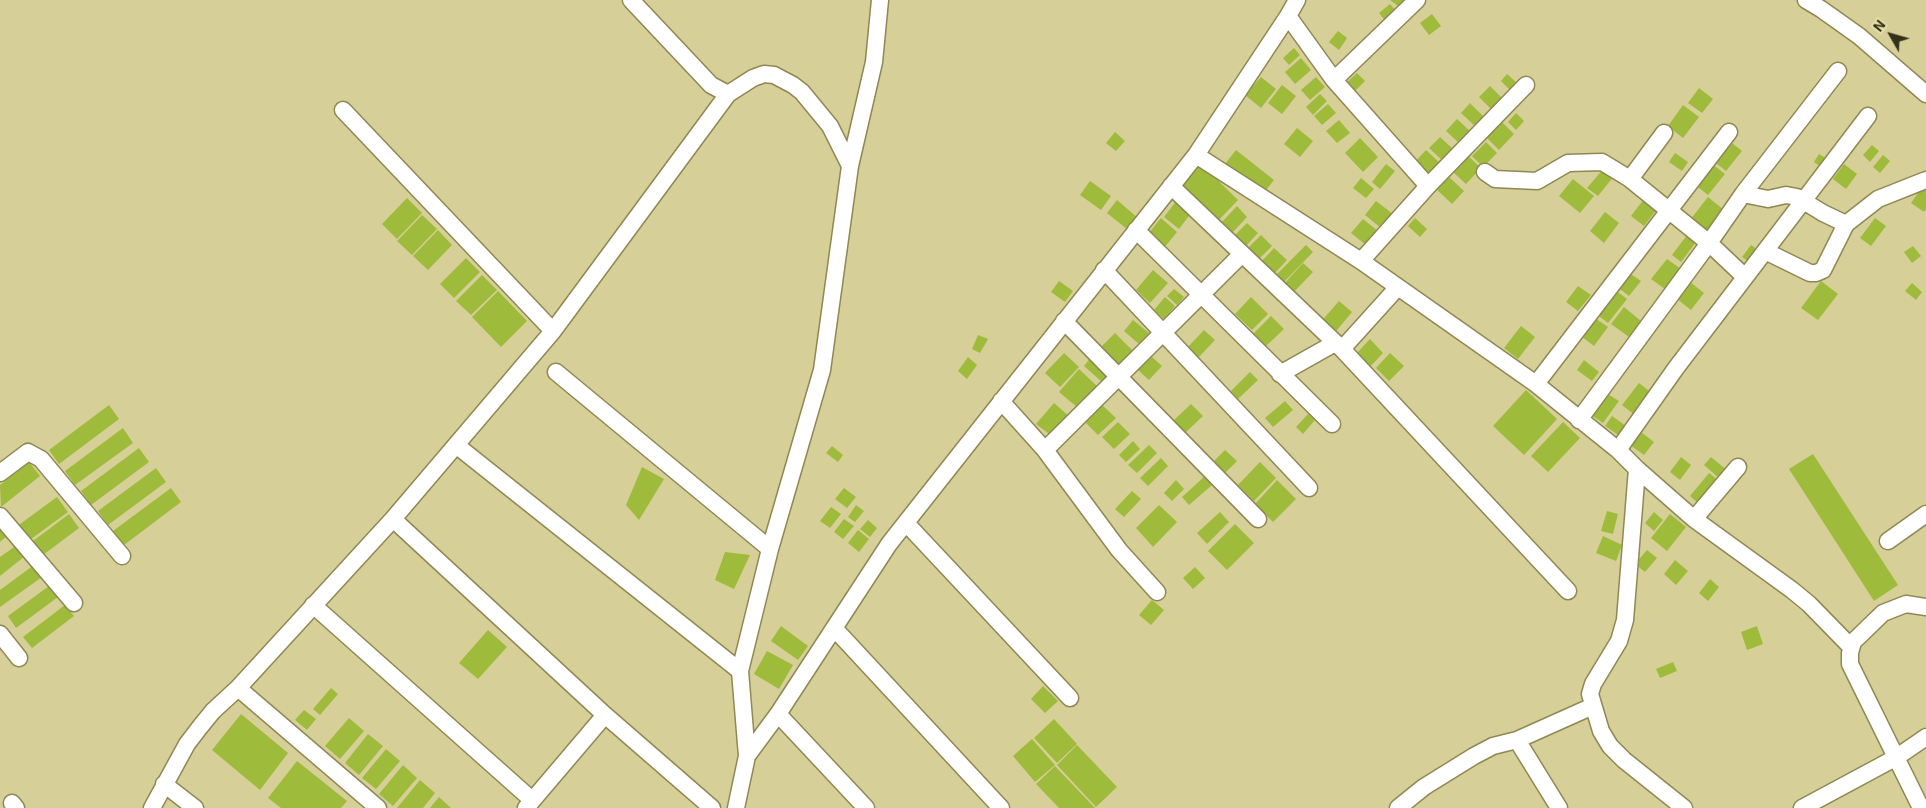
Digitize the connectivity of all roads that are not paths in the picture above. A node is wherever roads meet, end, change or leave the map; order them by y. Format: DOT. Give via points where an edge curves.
graph roads {
  1 [pos="631,0"];
  2 [pos="880,0"];
  3 [pos="1297,0"];
  4 [pos="1417,0"];
  5 [pos="1806,0"];
  6 [pos="1288,16"];
  7 [pos="1838,71"];
  8 [pos="1334,80"];
  9 [pos="1526,84"];
  10 [pos="728,94"];
  11 [pos="1926,94"];
  12 [pos="343,110"];
  13 [pos="1868,116"];
  14 [pos="1729,132"];
  15 [pos="1664,133"];
  16 [pos="1196,155"];
  17 [pos="850,166"];
  18 [pos="1485,172"];
  19 [pos="1630,179"];
  20 [pos="1926,180"];
  21 [pos="1171,186"];
  22 [pos="1428,186"];
  23 [pos="1742,194"];
  24 [pos="1804,200"];
  25 [pos="1669,210"];
  26 [pos="1846,224"];
  27 [pos="1136,230"];
  28 [pos="1709,243"];
  29 [pos="1765,251"];
  30 [pos="1242,254"];
  31 [pos="1361,262"];
  32 [pos="1104,270"];
  33 [pos="1746,277"];
  34 [pos="1398,288"];
  35 [pos="1201,296"];
  36 [pos="1064,321"];
  37 [pos="553,331"];
  38 [pos="1163,333"];
  39 [pos="1339,346"];
  40 [pos="556,372"];
  41 [pos="1280,374"];
  42 [pos="1118,376"];
  43 [pos="1536,384"];
  44 [pos="1001,402"];
  45 [pos="1579,420"];
  46 [pos="1332,424"];
  47 [pos="456,445"];
  48 [pos="1045,450"];
  49 [pos="1618,450"];
  50 [pos="1738,467"];
  51 [pos="1637,469"];
  52 [pos="0,473"];
  53 [pos="1309,488"];
  54 [pos="1926,514"];
  55 [pos="0,516"];
  56 [pos="393,519"];
  57 [pos="1258,519"];
  58 [pos="1694,519"];
  59 [pos="906,523"];
  60 [pos="1888,541"];
  61 [pos="770,549"];
  62 [pos="122,556"];
  63 [pos="1568,591"];
  64 [pos="1157,592"];
  65 [pos="74,603"];
  66 [pos="313,605"];
  67 [pos="1926,607"];
  68 [pos="834,628"];
  69 [pos="0,634"];
  70 [pos="1851,647"];
  71 [pos="19,658"];
  72 [pos="740,671"];
  73 [pos="238,688"];
  74 [pos="1070,698"];
  75 [pos="1593,706"];
  76 [pos="778,714"];
  77 [pos="605,716"];
  78 [pos="1926,737"];
  79 [pos="1517,740"];
  80 [pos="747,756"];
  81 [pos="1896,757"];
  82 [pos="164,784"];
  83 [pos="529,804"];
  84 [pos="152,808"];
  85 [pos="195,808"];
  86 [pos="378,808"];
  87 [pos="712,808"];
  88 [pos="736,808"];
  89 [pos="866,808"];
  90 [pos="1001,808"];
  91 [pos="1398,808"];
  92 [pos="1559,808"];
  93 [pos="1684,808"];
  94 [pos="1802,808"];
  95 [pos="1921,808"];
  1 -- 10 [label="street" via="712,85"];
  2 -- 17 [label="street" via="874,62"];
  3 -- 6 [label="street"];
  4 -- 8 [label="street"];
  5 -- 11 [label="street" via="1859,36"];
  6 -- 8 [label="street"];
  6 -- 16 [label="street"];
  7 -- 23 [label="street"];
  8 -- 22 [label="street"];
  9 -- 22 [label="street"];
  10 -- 17 [label="street" via="764,74 774,75 792,85 802,92 830,126"];
  10 -- 37 [label="street"];
  12 -- 37 [label="street"];
  13 -- 24 [label="street"];
  14 -- 25 [label="street"];
  15 -- 19 [label="street"];
  16 -- 21 [label="street"];
  16 -- 31 [label="street"];
  17 -- 61 [label="street" via="822,370"];
  18 -- 19 [label="street" via="1495,179 1537,181 1568,164 1602,162"];
  19 -- 25 [label="street"];
  20 -- 26 [label="street" via="1878,199"];
  21 -- 27 [label="street"];
  21 -- 30 [label="street"];
  22 -- 31 [label="street"];
  23 -- 24 [label="street" via="1768,199 1786,195"];
  23 -- 28 [label="street"];
  24 -- 26 [label="street"];
  24 -- 29 [label="street"];
  25 -- 28 [label="street"];
  25 -- 43 [label="street"];
  26 -- 29 [label="street" via="1823,270 1816,273"];
  27 -- 32 [label="street"];
  27 -- 35 [label="street"];
  28 -- 33 [label="street"];
  28 -- 45 [label="street"];
  29 -- 33 [label="street"];
  30 -- 35 [label="street"];
  30 -- 39 [label="street"];
  31 -- 34 [label="street"];
  32 -- 36 [label="street"];
  32 -- 38 [label="street"];
  33 -- 49 [label="street"];
  34 -- 39 [label="street"];
  34 -- 43 [label="street"];
  35 -- 38 [label="street"];
  35 -- 41 [label="street"];
  36 -- 42 [label="street"];
  36 -- 44 [label="street"];
  37 -- 47 [label="street"];
  38 -- 42 [label="street"];
  38 -- 53 [label="street"];
  39 -- 41 [label="street"];
  39 -- 63 [label="street"];
  40 -- 61 [label="street"];
  41 -- 46 [label="street"];
  42 -- 48 [label="street"];
  42 -- 57 [label="street"];
  43 -- 45 [label="street"];
  44 -- 48 [label="street"];
  44 -- 59 [label="street"];
  45 -- 49 [label="street"];
  47 -- 56 [label="street"];
  47 -- 72 [label="street"];
  48 -- 64 [label="street" via="1119,550"];
  49 -- 51 [label="street"];
  50 -- 58 [label="street"];
  51 -- 58 [label="street"];
  51 -- 75 [label="street" via="1625,620 1619,641 1593,684 1590,694"];
  52 -- 62 [label="street" via="28,452 41,459"];
  54 -- 60 [label="street"];
  55 -- 65 [label="street"];
  56 -- 66 [label="street"];
  56 -- 77 [label="street"];
  58 -- 70 [label="street" via="1792,590"];
  59 -- 68 [label="street"];
  59 -- 74 [label="street"];
  61 -- 72 [label="street"];
  66 -- 73 [label="street"];
  66 -- 83 [label="street"];
  67 -- 70 [label="street" via="1906,604 1883,613"];
  68 -- 76 [label="street"];
  68 -- 90 [label="street"];
  69 -- 71 [label="street"];
  70 -- 81 [label="street" via="1850,664"];
  72 -- 80 [label="street"];
  73 -- 82 [label="street" via="200,727"];
  73 -- 86 [label="street"];
  75 -- 79 [label="street"];
  75 -- 93 [label="street" via="1610,746"];
  76 -- 80 [label="street"];
  76 -- 89 [label="street"];
  77 -- 83 [label="street"];
  77 -- 87 [label="street"];
  78 -- 81 [label="street"];
  79 -- 91 [label="street" via="1493,746 1474,756 1424,787"];
  79 -- 92 [label="street"];
  80 -- 88 [label="street"];
  81 -- 94 [label="street"];
  81 -- 95 [label="street"];
  82 -- 84 [label="street"];
  82 -- 85 [label="street"];
}
